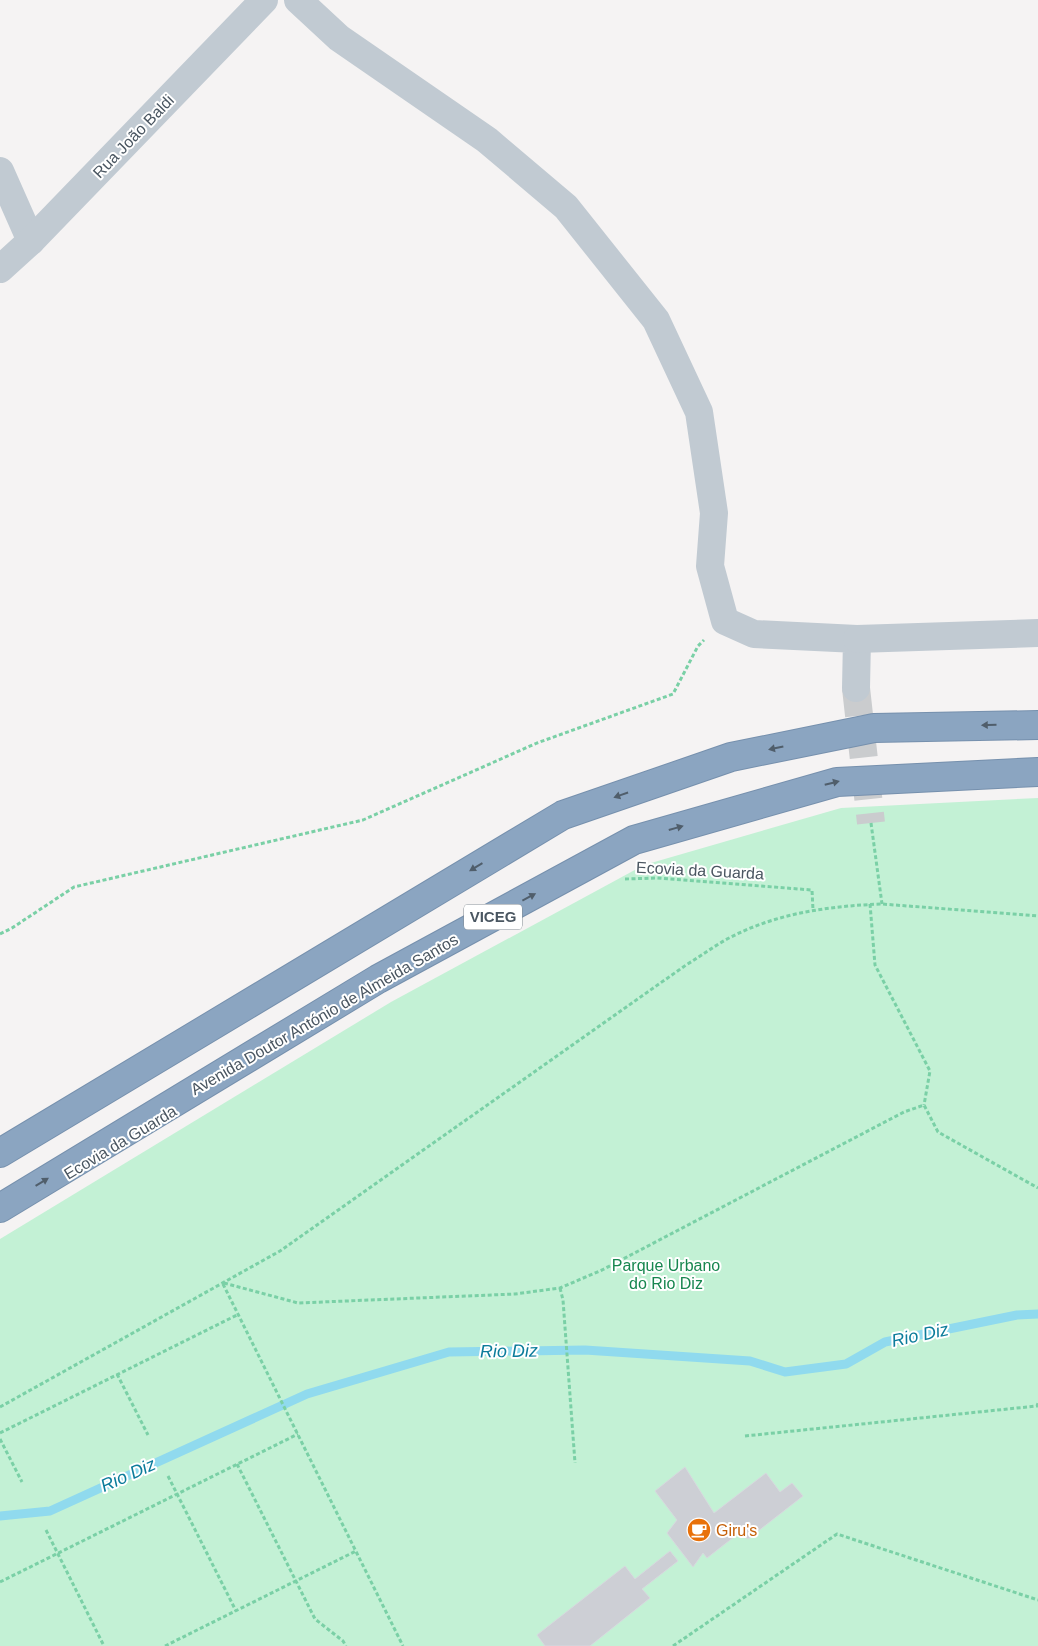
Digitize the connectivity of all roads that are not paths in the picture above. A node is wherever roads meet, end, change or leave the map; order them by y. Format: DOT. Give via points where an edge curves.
graph roads {
  1 [pos="264,0"];
  2 [pos="298,0"];
  3 [pos="0,171"];
  4 [pos="31,241"];
  5 [pos="0,269"];
  6 [pos="1038,633"];
  7 [pos="857,639"];
  8 [pos="856,688"];
  9 [pos="1038,724"];
  10 [pos="1038,772"];
  11 [pos="0,1153"];
  12 [pos="0,1208"];
  1 -- 4 [label="street, Rua João Baldi"];
  2 -- 7 [label="street" via="339,38 487,140 566,207 656,320 699,412 714,513 710,566 725,621 754,634"];
  3 -- 4 [label="street"];
  4 -- 5 [label="street, Rua João Baldi"];
  6 -- 7 [label="street"];
  7 -- 8 [label="street"];
  9 -- 11 [label="highway, one-way" via="874,728 731,757 563,815"];
  12 -- 10 [label="highway, Avenida Doutor António de Almeida Santos / VICEG, one-way" via="378,979 634,840 837,782"];
}
